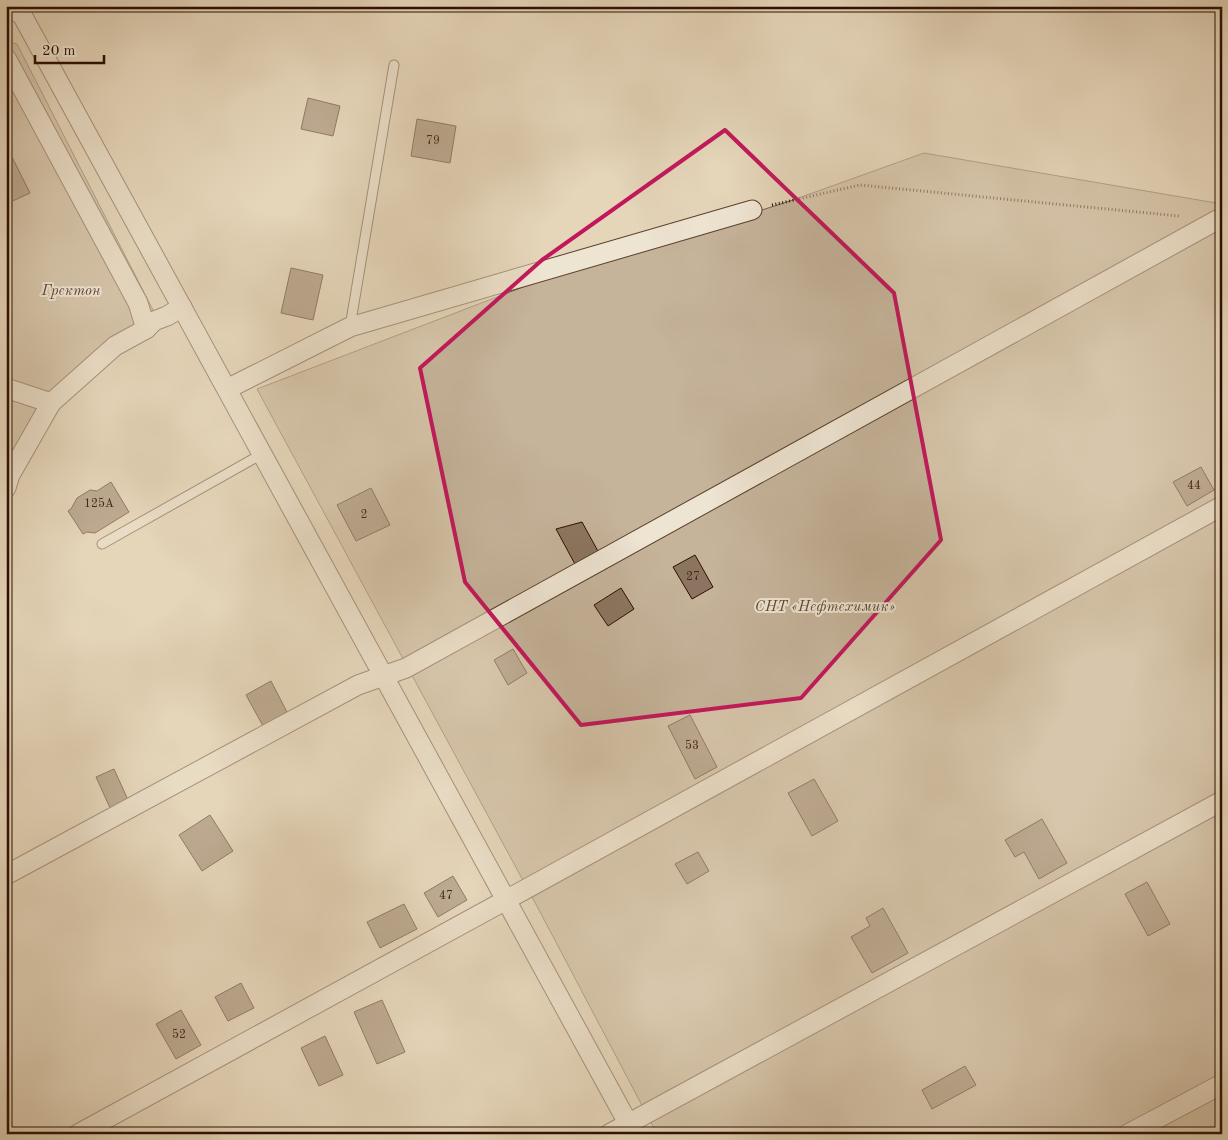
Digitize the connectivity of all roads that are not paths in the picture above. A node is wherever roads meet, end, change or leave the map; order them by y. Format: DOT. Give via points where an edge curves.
graph roads {
  1 [pos="6,6"];
  2 [pos="6,58"];
  3 [pos="394,65"];
  4 [pos="752,210"];
  5 [pos="1219,221"];
  6 [pos="182,307"];
  7 [pos="350,327"];
  8 [pos="146,329"];
  9 [pos="6,388"];
  10 [pos="227,389"];
  11 [pos="51,404"];
  12 [pos="262,454"];
  13 [pos="6,488"];
  14 [pos="1222,506"];
  15 [pos="102,544"];
  16 [pos="383,675"];
  17 [pos="1222,801"];
  18 [pos="6,875"];
  19 [pos="506,900"];
  20 [pos="1222,1084"];
  21 [pos="632,1129"];
  22 [pos="78,1134"];
  23 [pos="609,1134"];
  24 [pos="1128,1134"];
  1 -- 6 [label="street" via="22,15"];
  2 -- 8 [label="street" via="138,304"];
  3 -- 7 [label="lane"];
  4 -- 7 [label="street"];
  5 -- 16 [label="street" via="406,668"];
  6 -- 8 [label="street" via="154,320"];
  6 -- 10 [label="street"];
  7 -- 10 [label="street"];
  8 -- 11 [label="street" via="115,346"];
  9 -- 11 [label="street"];
  10 -- 12 [label="street"];
  11 -- 13 [label="street" via="10,475"];
  12 -- 15 [label="lane"];
  12 -- 16 [label="street"];
  14 -- 19 [label="street"];
  16 -- 18 [label="street" via="358,685"];
  16 -- 19 [label="street"];
  17 -- 21 [label="street"];
  19 -- 21 [label="street"];
  19 -- 22 [label="street"];
  20 -- 24 [label="street"];
  21 -- 23 [label="street"];
}
